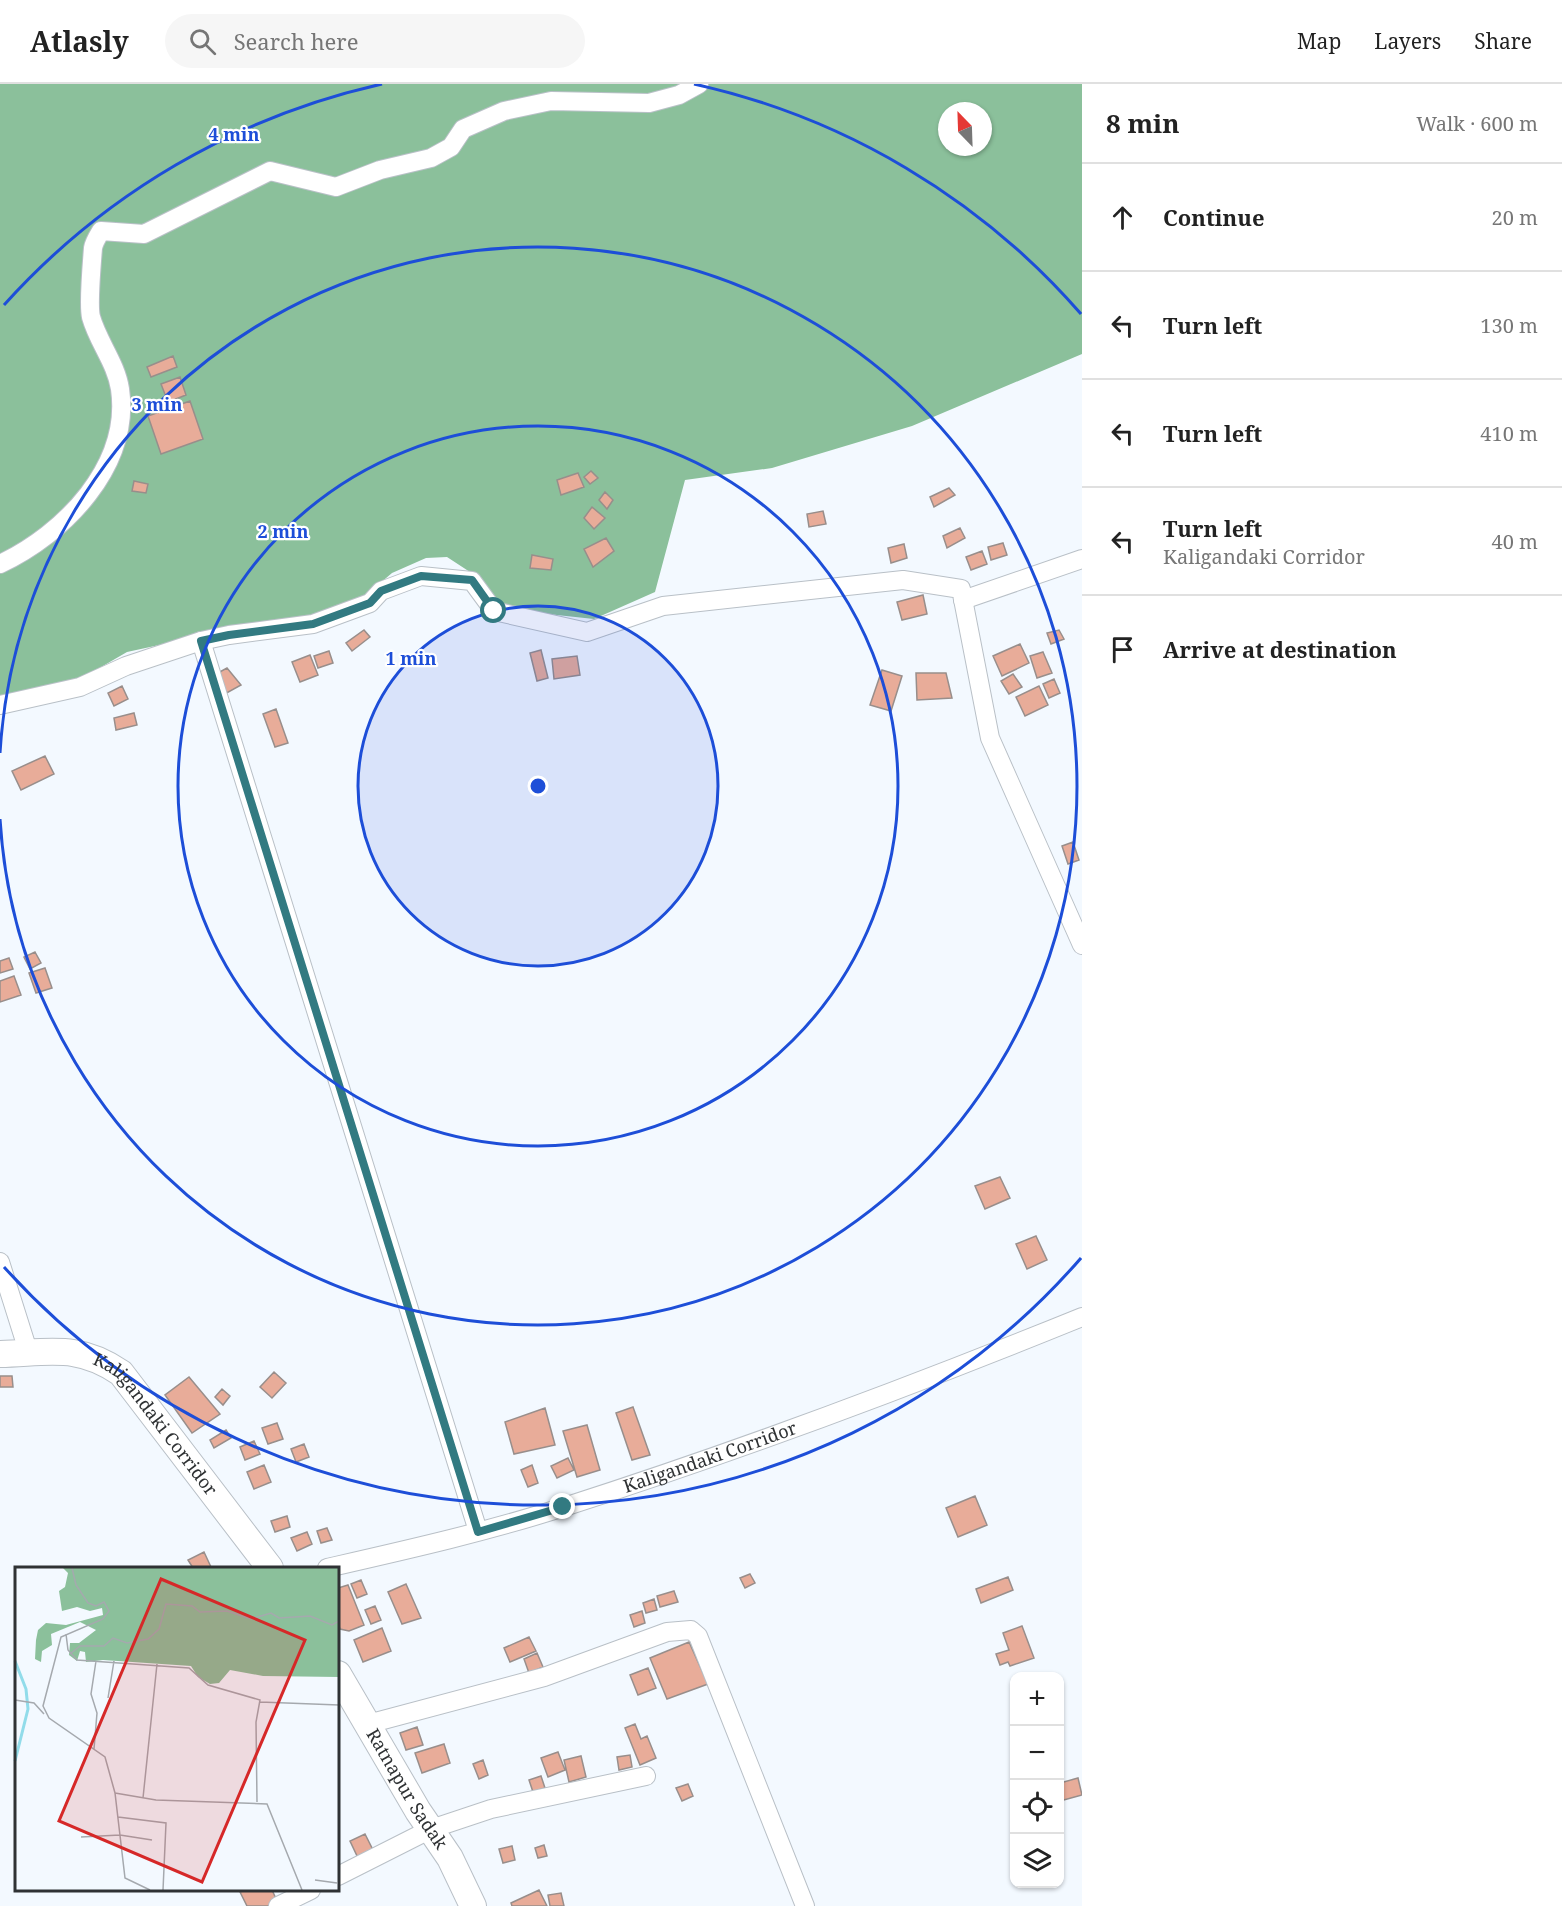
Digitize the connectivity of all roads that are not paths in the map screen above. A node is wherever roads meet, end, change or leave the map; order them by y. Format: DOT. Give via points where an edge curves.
graph roads {
  1 [pos="699,84"];
  2 [pos="1082,559"];
  3 [pos="0,564"];
  4 [pos="963,600"];
  5 [pos="201,641"];
  6 [pos="0,705"];
  7 [pos="1082,945"];
  8 [pos="0,1262"];
  9 [pos="1082,1317"];
  10 [pos="0,1354"];
  11 [pos="29,1354"];
  12 [pos="478,1532"];
  13 [pos="268,1567"];
  14 [pos="335,1567"];
  15 [pos="339,1676"];
  16 [pos="368,1724"];
  17 [pos="645,1776"];
  18 [pos="431,1829"];
  19 [pos="339,1875"];
  20 [pos="309,1891"];
  21 [pos="278,1906"];
  22 [pos="473,1906"];
  23 [pos="805,1906"];
  1 -- 3 [label="street" via="679,95 649,103 551,101 504,111 463,129 451,147 431,158 380,170 336,187 270,171 144,234 101,231 94,245 90,315 120,389 116,442 103,474 81,503 47,534"];
  2 -- 4 [label="street"];
  4 -- 5 [label="street" via="961,589 903,580 663,606 587,632 494,611 472,580 421,576 381,591 370,603 313,624"];
  4 -- 7 [label="street" via="990,738"];
  5 -- 6 [label="street" via="126,666 80,687"];
  5 -- 12 [label="street"];
  8 -- 11 [label="street"];
  9 -- 12 [label="street, Kaligandaki Corridor" via="831,1414 563,1507"];
  10 -- 11 [label="main road, Kaligandaki Corridor"];
  11 -- 13 [label="main road, Kaligandaki Corridor" via="82,1354 121,1373"];
  12 -- 14 [label="street, Kaligandaki Corridor"];
  15 -- 16 [label="main road, Ratnapur Sadak"];
  16 -- 18 [label="main road, Ratnapur Sadak"];
  16 -- 23 [label="street" via="544,1677 667,1632 691,1630 698,1636"];
  17 -- 18 [label="street" via="491,1809"];
  18 -- 19 [label="street"];
  18 -- 22 [label="main road, Ratnapur Sadak"];
  20 -- 21 [label="street"];
}
